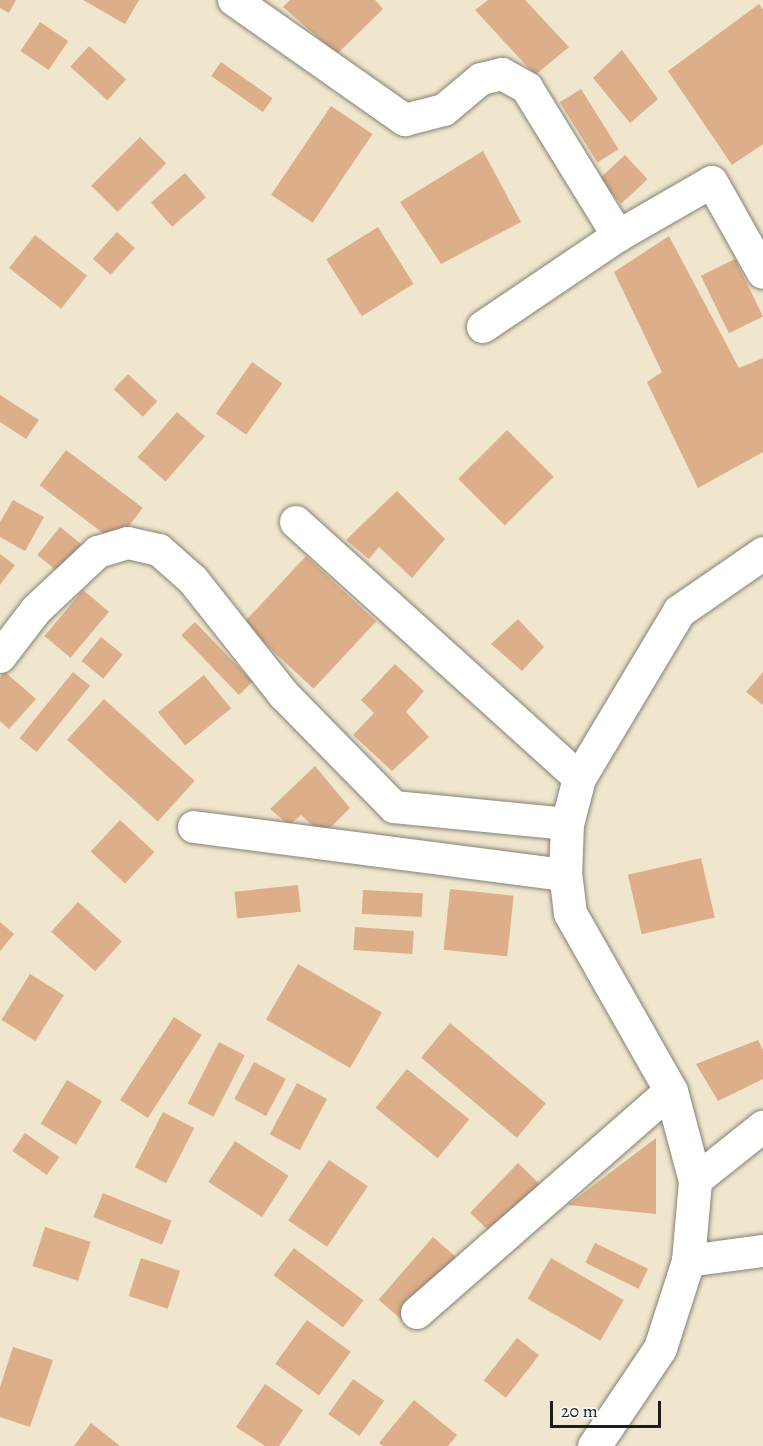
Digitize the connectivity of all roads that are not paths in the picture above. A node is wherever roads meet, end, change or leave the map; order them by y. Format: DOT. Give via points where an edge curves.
graph roads {
  1 [pos="234,0"];
  2 [pos="618,236"];
  3 [pos="763,273"];
  4 [pos="483,327"];
  5 [pos="296,522"];
  6 [pos="763,553"];
  7 [pos="0,657"];
  8 [pos="579,778"];
  9 [pos="567,824"];
  10 [pos="194,827"];
  11 [pos="564,874"];
  12 [pos="671,1091"];
  13 [pos="763,1127"];
  14 [pos="695,1180"];
  15 [pos="763,1251"];
  16 [pos="688,1261"];
  17 [pos="417,1313"];
  18 [pos="594,1446"];
  1 -- 2 [label="street" via="405,120 444,110 481,78 502,74 527,88"];
  2 -- 3 [label="street" via="712,182"];
  2 -- 4 [label="street"];
  5 -- 8 [label="street"];
  6 -- 8 [label="street" via="680,611"];
  7 -- 9 [label="street" via="36,610 98,552 128,543 159,550 193,579 284,695 394,807"];
  8 -- 9 [label="street"];
  9 -- 11 [label="street"];
  10 -- 11 [label="street"];
  11 -- 12 [label="street" via="570,913"];
  12 -- 14 [label="street"];
  12 -- 17 [label="street"];
  13 -- 14 [label="street"];
  14 -- 16 [label="street"];
  15 -- 16 [label="street"];
  16 -- 18 [label="street" via="660,1348"];
}
